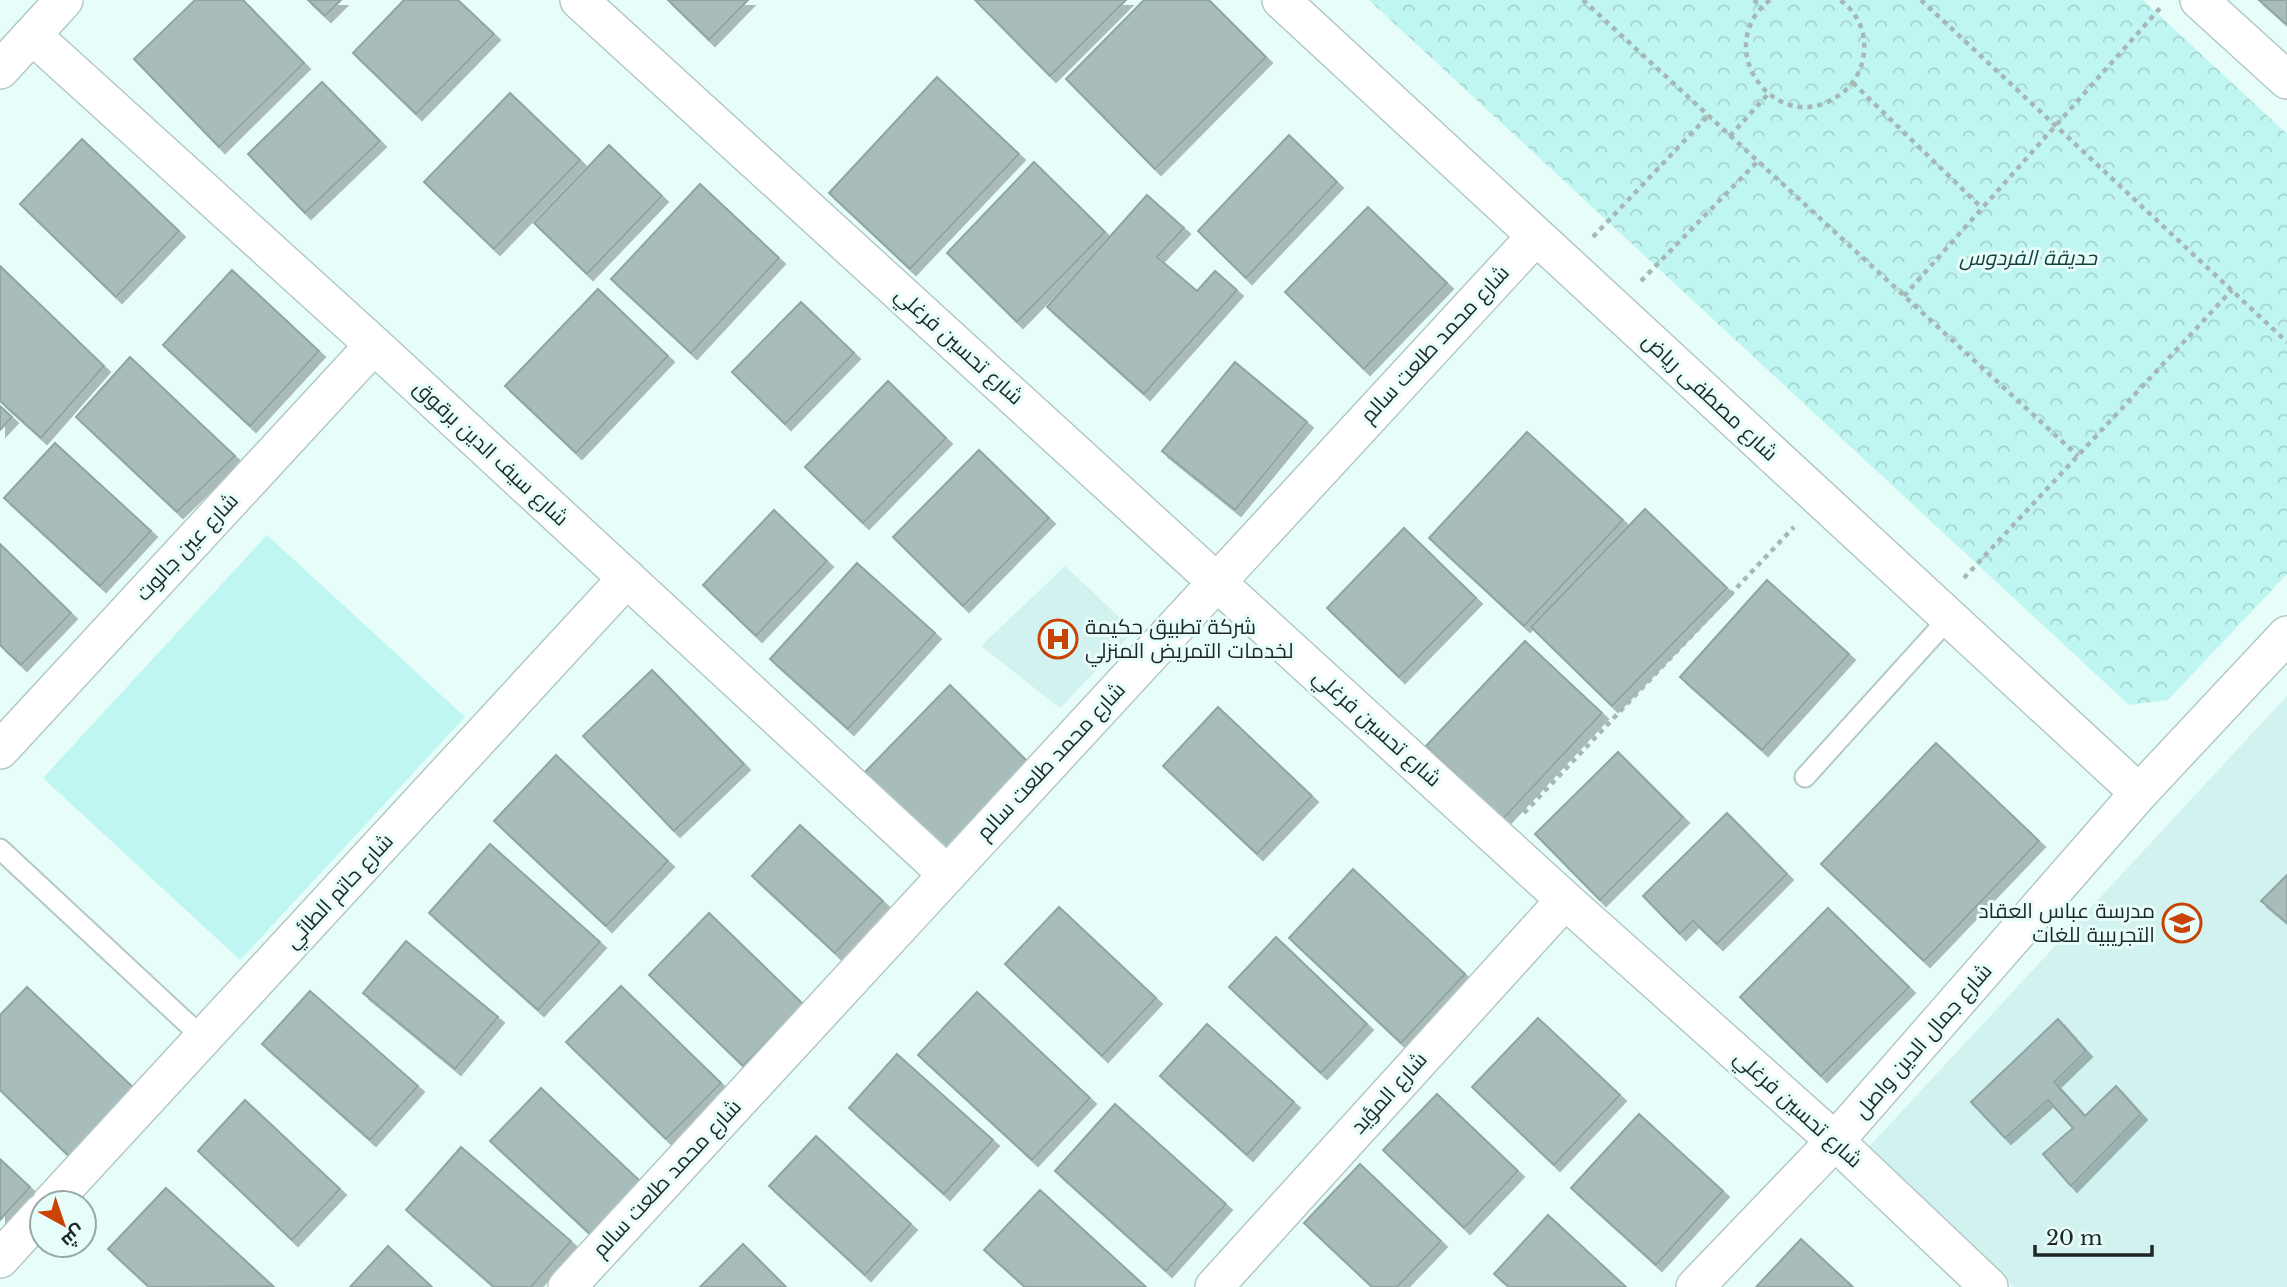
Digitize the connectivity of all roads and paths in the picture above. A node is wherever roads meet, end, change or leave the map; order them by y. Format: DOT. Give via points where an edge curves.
graph roads {
  1 [pos="64,0"];
  2 [pos="579,0"];
  3 [pos="1281,0"];
  4 [pos="1583,0"];
  5 [pos="1754,0"];
  6 [pos="1770,0"];
  7 [pos="1921,0"];
  8 [pos="2167,0"];
  9 [pos="2199,0"];
  10 [pos="1844,1"];
  11 [pos="1761,7"];
  12 [pos="32,34"];
  13 [pos="0,70"];
  14 [pos="2287,80"];
  15 [pos="1853,83"];
  16 [pos="1768,94"];
  17 [pos="1708,116"];
  18 [pos="2055,125"];
  19 [pos="1730,136"];
  20 [pos="1758,161"];
  21 [pos="1982,208"];
  22 [pos="1536,236"];
  23 [pos="1566,265"];
  24 [pos="2232,290"];
  25 [pos="1904,296"];
  26 [pos="1614,309"];
  27 [pos="2287,342"];
  28 [pos="374,345"];
  29 [pos="2078,456"];
  30 [pos="1821,499"];
  31 [pos="627,578"];
  32 [pos="1217,581"];
  33 [pos="1943,612"];
  34 [pos="2287,635"];
  35 [pos="0,750"];
  36 [pos="1805,777"];
  37 [pos="2139,793"];
  38 [pos="1499,839"];
  39 [pos="0,849"];
  40 [pos="947,874"];
  41 [pos="1565,900"];
  42 [pos="203,1038"];
  43 [pos="1835,1141"];
  44 [pos="64,1189"];
  45 [pos="28,1228"];
  46 [pos="0,1259"];
  47 [pos="567,1287"];
  48 [pos="1214,1287"];
  49 [pos="1695,1287"];
  50 [pos="1989,1287"];
  1 -- 12 [label="street"];
  2 -- 32 [label="street, شارع تحسين فرغلي"];
  3 -- 22 [label="street, شارع مصطفى رياض"];
  4 -- 17 [label="path"];
  5 -- 11 [label="path"];
  6 -- 11 [label="path"];
  7 -- 18 [label="path"];
  8 -- 18 [label="path"];
  9 -- 14 [label="street"];
  10 -- 15 [label="path" via="1865,41"];
  11 -- 16 [label="path" via="1749,28 1746,52 1749,68"];
  12 -- 13 [label="street"];
  12 -- 28 [label="street, شارع سيف الدين برقوق"];
  15 -- 16 [label="path" via="1832,100 1806,107 1780,102"];
  15 -- 21 [label="path"];
  16 -- 19 [label="path"];
  17 -- 19 [label="path"];
  17 -- 23 [label="path"];
  18 -- 21 [label="path"];
  18 -- 24 [label="path"];
  19 -- 20 [label="path"];
  20 -- 25 [label="path"];
  20 -- 26 [label="path"];
  21 -- 25 [label="path"];
  22 -- 23 [label="street, شارع مصطفى رياض"];
  22 -- 32 [label="street, شارع محمد طلعت سالم"];
  23 -- 26 [label="street, شارع مصطفى رياض"];
  24 -- 27 [label="path"];
  24 -- 29 [label="path"];
  25 -- 29 [label="path"];
  26 -- 30 [label="street, شارع مصطفى رياض"];
  28 -- 31 [label="street, شارع سيف الدين برقوق"];
  28 -- 35 [label="street, شارع عين جالوت"];
  29 -- 33 [label="path"];
  30 -- 33 [label="street, شارع مصطفى رياض"];
  30 -- 38 [label="path"];
  31 -- 40 [label="street, شارع سيف الدين برقوق"];
  31 -- 42 [label="street, شارع حاتم الطائي"];
  32 -- 38 [label="street, شارع تحسين فرغلي"];
  32 -- 40 [label="street, شارع محمد طلعت سالم"];
  33 -- 36 [label="lane"];
  33 -- 37 [label="street, شارع مصطفى رياض"];
  34 -- 37 [label="street, شارع جمال الدين واصل"];
  37 -- 43 [label="street, شارع جمال الدين واصل"];
  38 -- 41 [label="street, شارع تحسين فرغلي"];
  39 -- 42 [label="lane"];
  40 -- 47 [label="street, شارع محمد طلعت سالم"];
  41 -- 43 [label="street, شارع تحسين فرغلي"];
  41 -- 48 [label="street, شارع المؤيد"];
  42 -- 44 [label="street, شارع حاتم الطائي"];
  43 -- 49 [label="street, شارع جمال الدين واصل"];
  43 -- 50 [label="street, شارع تحسين فرغلي"];
  45 -- 46 [label="street"];
}
